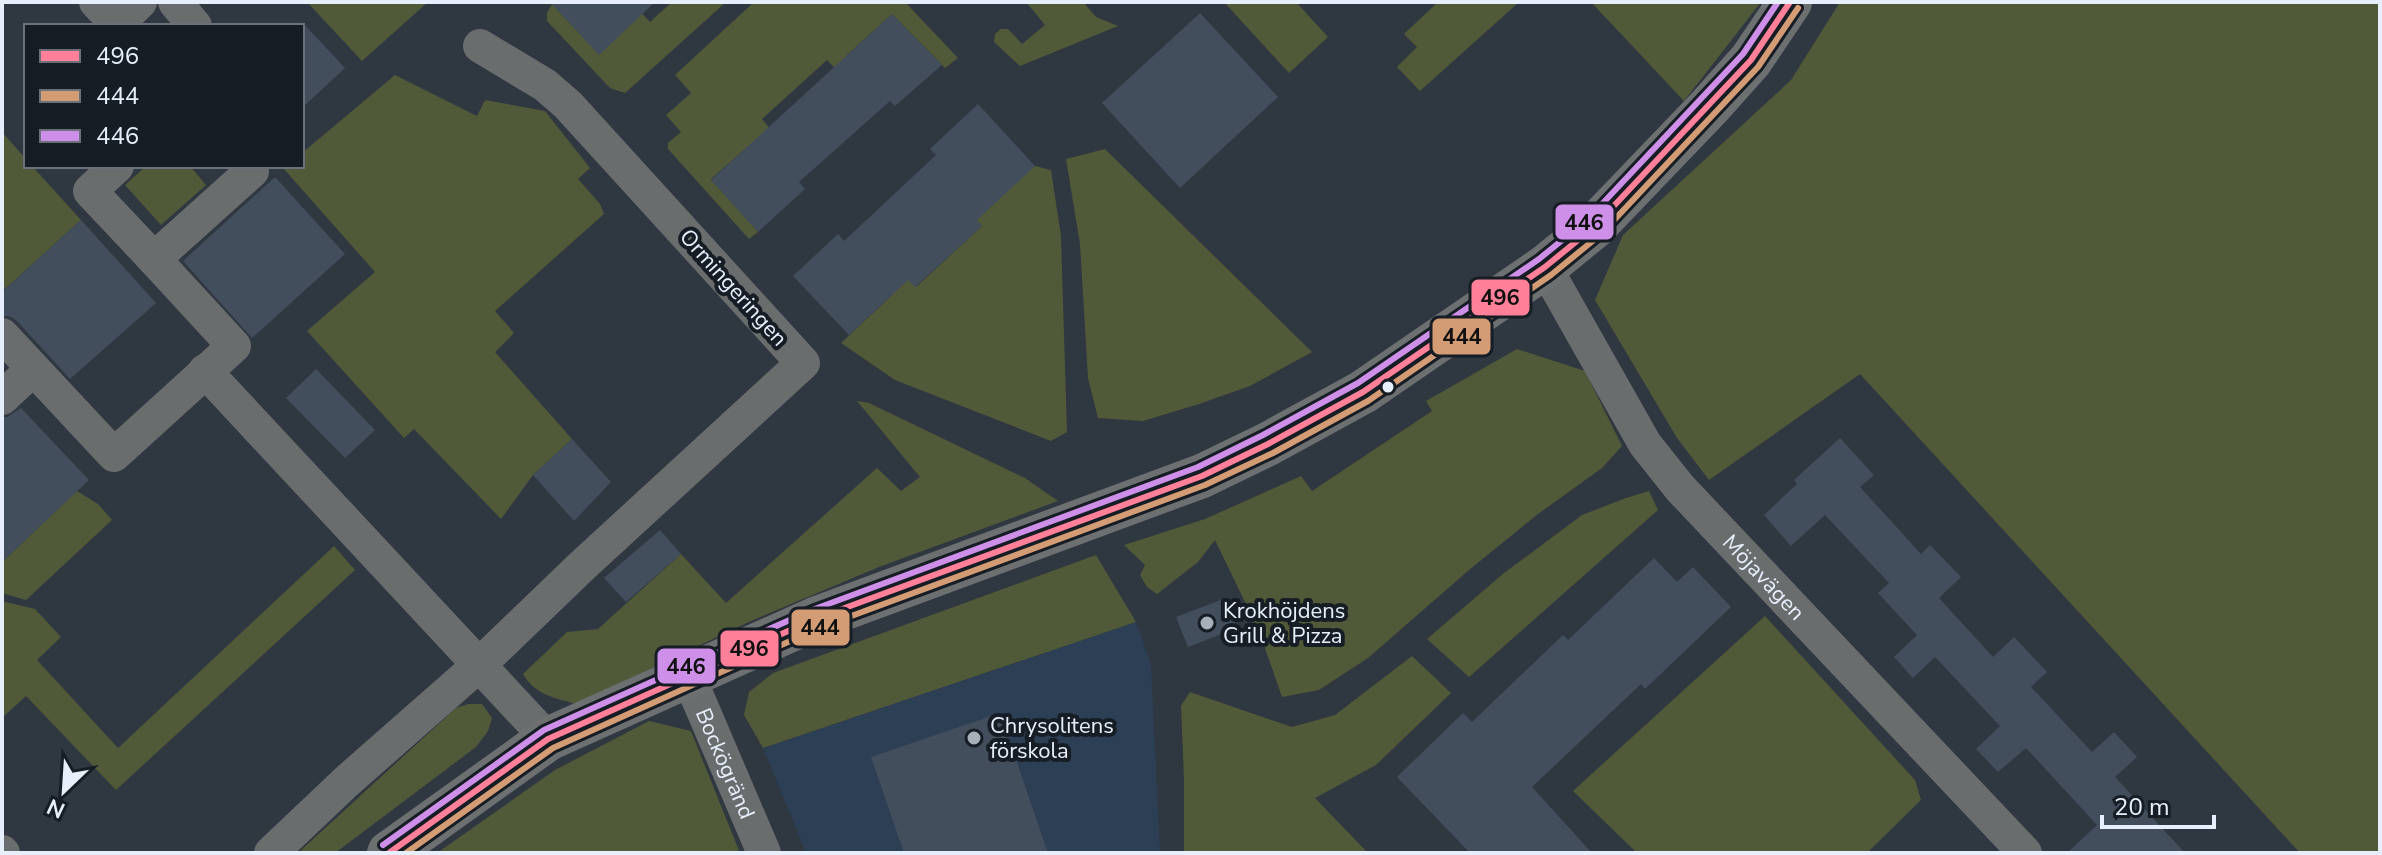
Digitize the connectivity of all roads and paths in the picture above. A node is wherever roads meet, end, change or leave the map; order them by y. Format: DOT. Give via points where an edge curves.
graph roads {
  1 [pos="175,2"];
  2 [pos="1787,6"];
  3 [pos="193,24"];
  4 [pos="480,46"];
  5 [pos="115,168"];
  6 [pos="250,168"];
  7 [pos="154,259"];
  8 [pos="1545,267"];
  9 [pos="2,335"];
  10 [pos="33,369"];
  11 [pos="205,371"];
  12 [pos="2,398"];
  13 [pos="479,665"];
  14 [pos="688,675"];
  15 [pos="548,739"];
  16 [pos="271,853"];
  17 [pos="389,853"];
  18 [pos="764,853"];
  19 [pos="2025,853"];
  1 -- 3 [label="street"];
  2 -- 8 [label="street" via="1751,60 1710,106 1604,217"];
  4 -- 13 [label="street, Ormingeringen" via="568,105 803,363"];
  5 -- 7 [label="street" via="90,191"];
  6 -- 7 [label="street"];
  7 -- 11 [label="street" via="234,346"];
  8 -- 14 [label="street" via="1363,392 1268,444 1215,469 815,619"];
  8 -- 19 [label="street, Möjavägen" via="1645,444 1680,488"];
  9 -- 10 [label="street"];
  10 -- 11 [label="street" via="114,455"];
  10 -- 12 [label="street"];
  11 -- 13 [label="street"];
  13 -- 15 [label="street"];
  13 -- 16 [label="street, Ormingeringen"];
  14 -- 15 [label="street"];
  14 -- 18 [label="street, Bockögränd"];
  15 -- 17 [label="street"];
}
